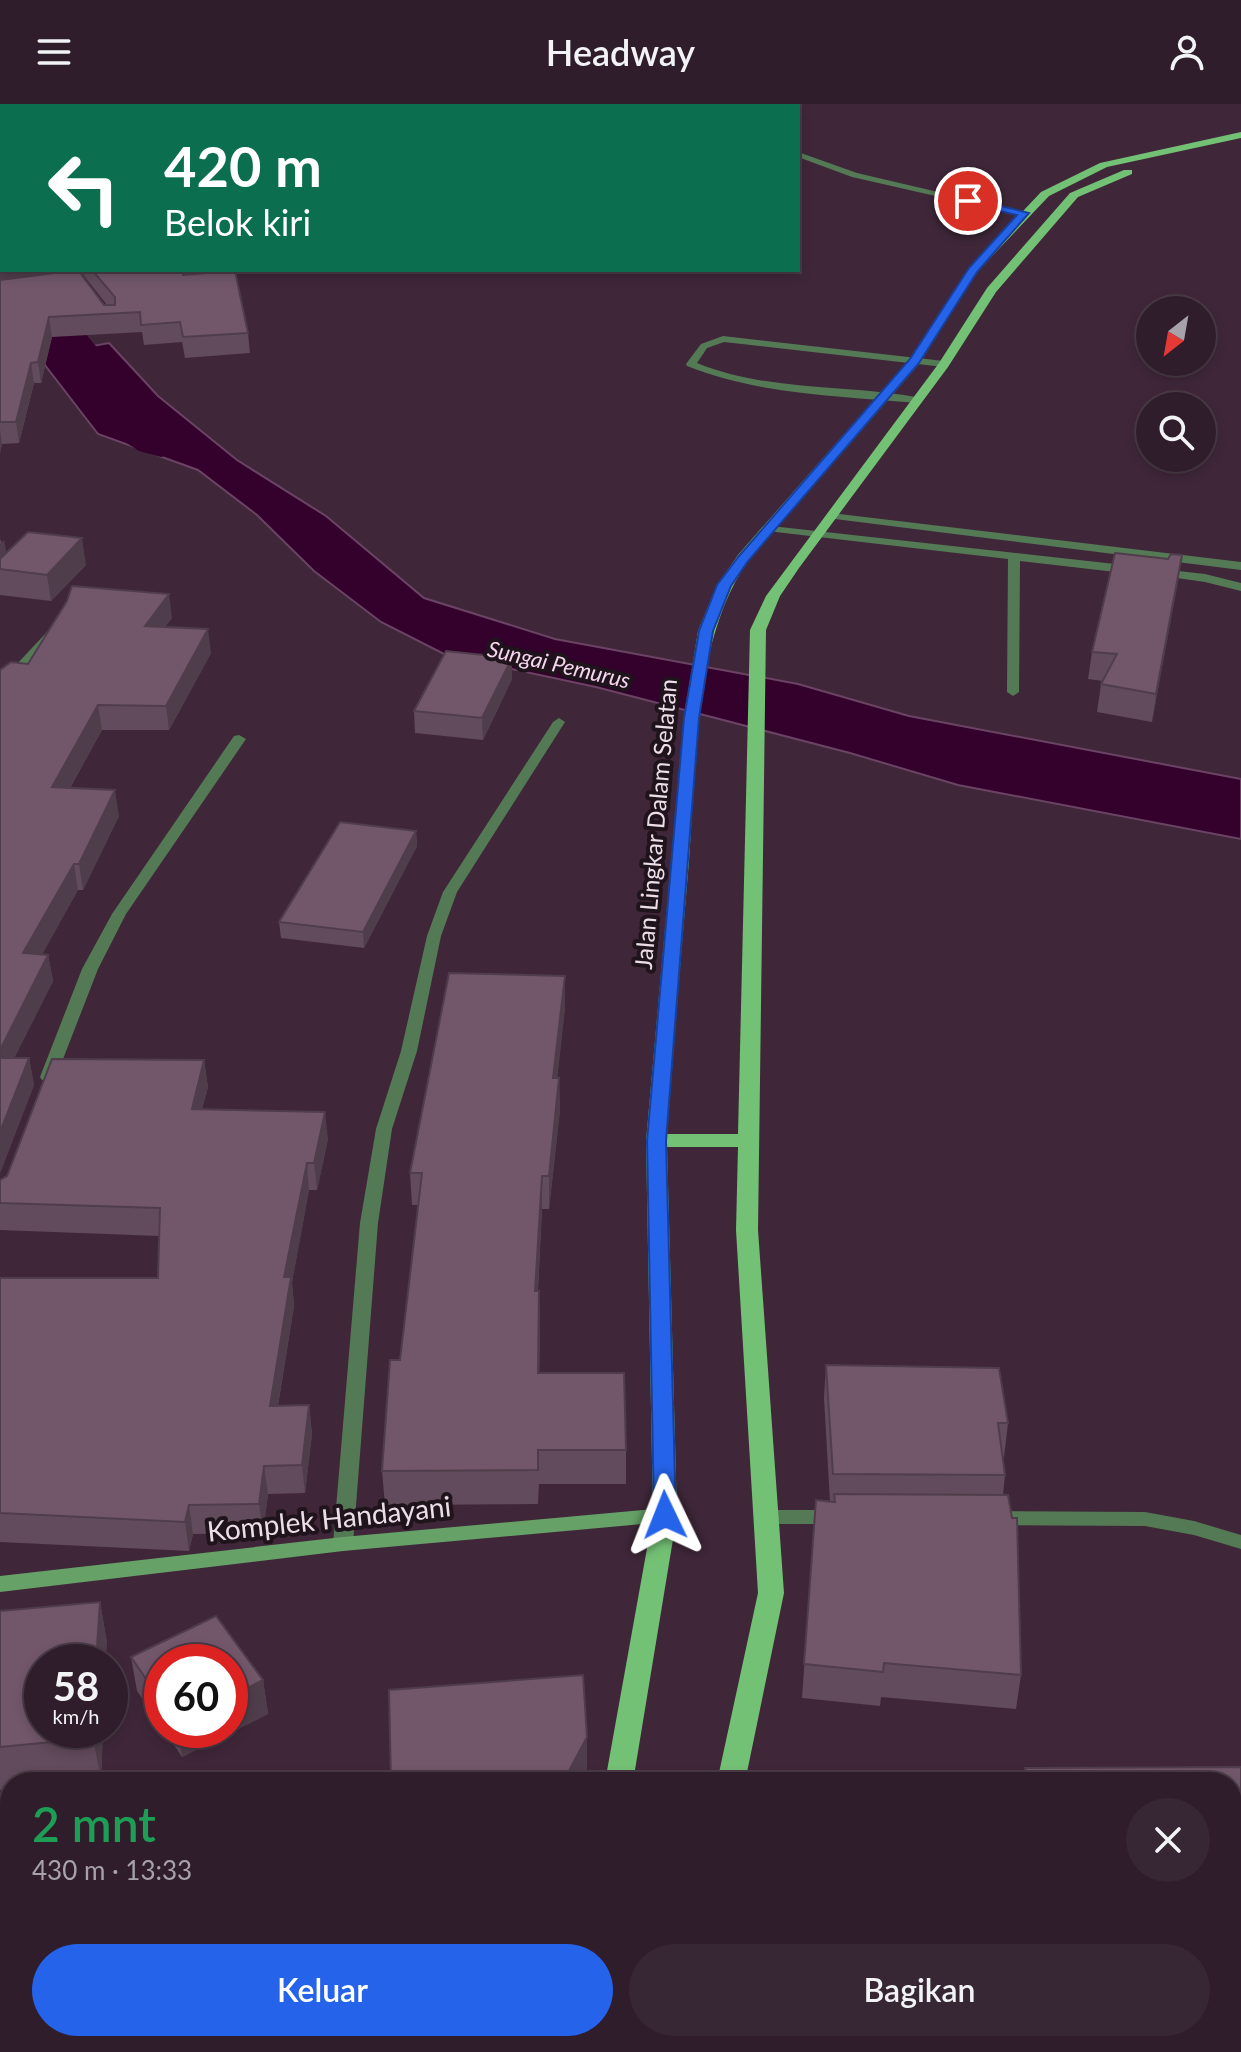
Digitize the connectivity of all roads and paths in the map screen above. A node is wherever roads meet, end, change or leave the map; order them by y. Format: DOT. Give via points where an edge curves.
graph roads {
  1 [pos="1241,135"];
  2 [pos="1241,148"];
  3 [pos="800,155"];
  4 [pos="1024,213"];
  5 [pos="915,361"];
  6 [pos="944,364"];
  7 [pos="883,396"];
  8 [pos="918,400"];
  9 [pos="831,516"];
  10 [pos="771,529"];
  11 [pos="816,535"];
  12 [pos="1014,556"];
  13 [pos="1241,566"];
  14 [pos="1241,587"];
  15 [pos="62,623"];
  16 [pos="0,690"];
  17 [pos="1013,692"];
  18 [pos="559,722"];
  19 [pos="239,739"];
  20 [pos="44,1087"];
  21 [pos="748,1140"];
  22 [pos="656,1141"];
  23 [pos="665,1515"];
  24 [pos="768,1517"];
  25 [pos="860,1518"];
  26 [pos="981,1518"];
  27 [pos="1241,1542"];
  28 [pos="343,1544"];
  29 [pos="0,1584"];
  30 [pos="621,1772"];
  31 [pos="733,1772"];
  1 -- 4 [label="main road, Jalan Lingkar Dalam Selatan" via="1104,165 1045,194"];
  2 -- 6 [label="main road" via="1127,172 1074,195 991,290"];
  3 -- 4 [label="street" via="855,175"];
  4 -- 5 [label="main road, Jalan Lingkar Dalam Selatan" via="973,270"];
  5 -- 6 [label="street"];
  5 -- 7 [label="main road, Jalan Lingkar Dalam Selatan"];
  5 -- 7 [label="street" via="723,339 704,346 691,364 754,380"];
  6 -- 8 [label="main road"];
  7 -- 8 [label="street"];
  7 -- 10 [label="main road, Jalan Lingkar Dalam Selatan"];
  8 -- 9 [label="main road"];
  9 -- 11 [label="main road"];
  9 -- 13 [label="street"];
  10 -- 11 [label="street"];
  10 -- 22 [label="main road, Jalan Lingkar Dalam Selatan" via="724,585 706,631 686,780"];
  11 -- 12 [label="street"];
  11 -- 21 [label="main road" via="773,596 758,630"];
  12 -- 14 [label="street" via="1205,578"];
  12 -- 17 [label="street"];
  15 -- 16 [label="street"];
  18 -- 28 [label="street" via="450,892 434,936 409,1051 384,1129 369,1223"];
  19 -- 20 [label="street" via="119,914 90,969"];
  21 -- 22 [label="main road"];
  21 -- 24 [label="main road" via="747,1230"];
  22 -- 23 [label="main road, Jalan Lingkar Dalam Selatan"];
  23 -- 28 [label="street, Komplek Handayani"];
  23 -- 30 [label="main road, Jalan Lingkar Dalam Selatan"];
  24 -- 25 [label="street"];
  24 -- 31 [label="main road" via="771,1593"];
  26 -- 27 [label="street" via="1145,1519"];
  28 -- 29 [label="street, Komplek Handayani"];
}
